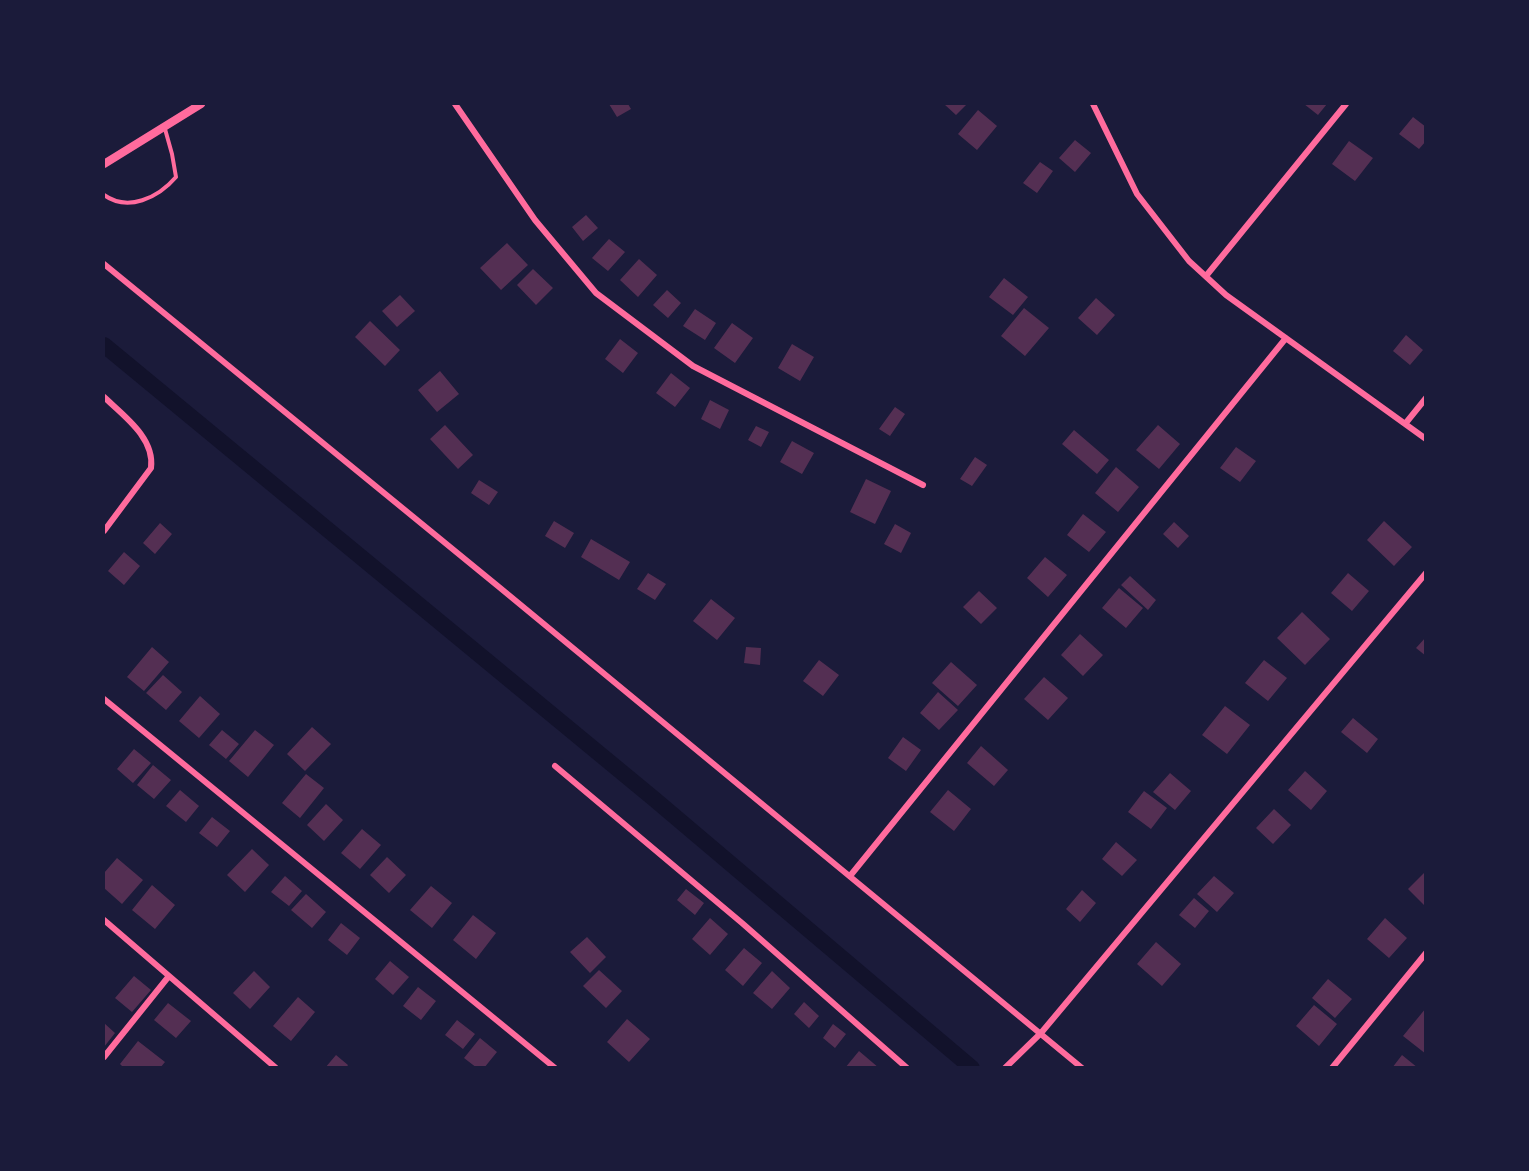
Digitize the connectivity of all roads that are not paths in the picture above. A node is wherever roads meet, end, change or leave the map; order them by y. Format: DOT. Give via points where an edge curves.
graph roads {
  1 [pos="201,104"];
  2 [pos="455,104"];
  3 [pos="1093,104"];
  4 [pos="1346,104"];
  5 [pos="164,125"];
  6 [pos="104,164"];
  7 [pos="104,195"];
  8 [pos="104,264"];
  9 [pos="1206,276"];
  10 [pos="1286,338"];
  11 [pos="104,397"];
  12 [pos="1425,398"];
  13 [pos="1405,424"];
  14 [pos="1425,439"];
  15 [pos="923,485"];
  16 [pos="104,531"];
  17 [pos="1425,573"];
  18 [pos="104,699"];
  19 [pos="555,766"];
  20 [pos="850,876"];
  21 [pos="104,920"];
  22 [pos="1425,953"];
  23 [pos="169,976"];
  24 [pos="1041,1033"];
  25 [pos="104,1057"];
  26 [pos="276,1068"];
  27 [pos="555,1068"];
  28 [pos="907,1068"];
  29 [pos="1005,1068"];
  30 [pos="1082,1068"];
  31 [pos="1332,1068"];
  1 -- 5 [label="street"];
  2 -- 15 [label="street" via="535,220 596,293 693,366"];
  3 -- 9 [label="street" via="1137,194 1189,261"];
  4 -- 9 [label="street"];
  5 -- 6 [label="street"];
  5 -- 7 [label="lane" via="176,177 141,202 114,203"];
  8 -- 20 [label="street"];
  9 -- 10 [label="street"];
  10 -- 13 [label="street"];
  10 -- 20 [label="street"];
  11 -- 16 [label="street" via="133,424 152,456 151,468"];
  12 -- 13 [label="street"];
  13 -- 14 [label="street"];
  17 -- 24 [label="street"];
  18 -- 27 [label="street"];
  19 -- 28 [label="street"];
  20 -- 24 [label="street"];
  21 -- 23 [label="street"];
  22 -- 31 [label="street"];
  23 -- 25 [label="street"];
  23 -- 26 [label="street"];
  24 -- 29 [label="street"];
  24 -- 30 [label="street"];
}
